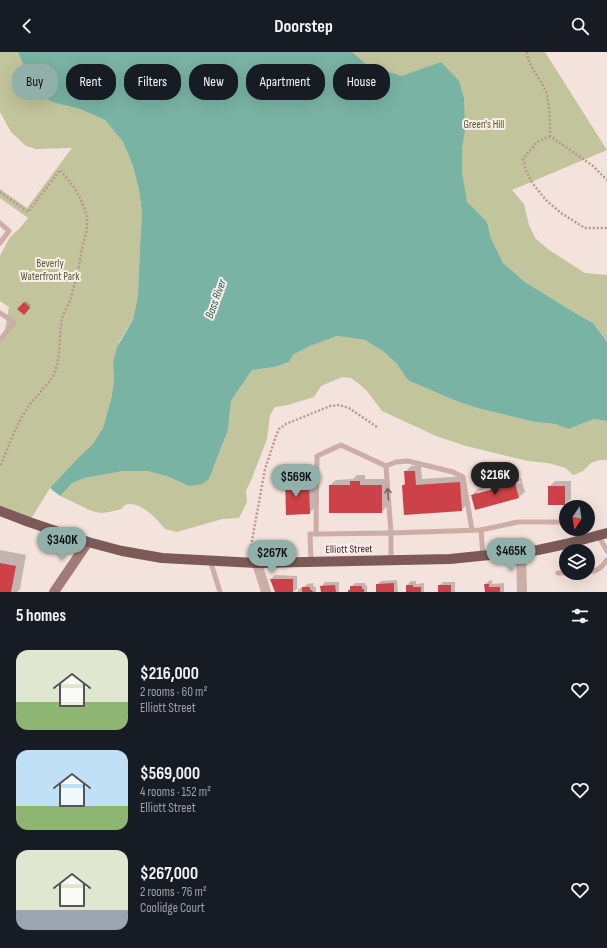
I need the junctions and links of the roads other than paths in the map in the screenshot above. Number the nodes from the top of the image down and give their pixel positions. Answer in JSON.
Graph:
{"nodes":[{"id":1,"x":0,"y":223,"type":"edge"},
{"id":2,"x":0,"y":243,"type":"edge"},
{"id":3,"x":0,"y":313,"type":"edge"},
{"id":4,"x":0,"y":340,"type":"edge"},
{"id":5,"x":386,"y":466,"type":"junction"},
{"id":6,"x":0,"y":511,"type":"edge"},
{"id":7,"x":559,"y":522,"type":"edge"},
{"id":8,"x":472,"y":530,"type":"junction"},
{"id":9,"x":481,"y":530,"type":"junction"},
{"id":10,"x":391,"y":533,"type":"junction"},
{"id":11,"x":316,"y":534,"type":"junction"},
{"id":12,"x":602,"y":534,"type":"edge"},
{"id":13,"x":577,"y":536,"type":"edge"},
{"id":14,"x":579,"y":540,"type":"junction"},
{"id":15,"x":88,"y":542,"type":"junction"},
{"id":16,"x":607,"y":551,"type":"edge"},
{"id":17,"x":522,"y":552,"type":"junction"},
{"id":18,"x":483,"y":556,"type":"junction"},
{"id":19,"x":210,"y":560,"type":"junction"},
{"id":20,"x":391,"y":560,"type":"junction"},
{"id":21,"x":607,"y":560,"type":"edge"},
{"id":22,"x":257,"y":562,"type":"junction"},
{"id":23,"x":311,"y":562,"type":"junction"},
{"id":24,"x":595,"y":571,"type":"edge"},
{"id":25,"x":54,"y":592,"type":"edge"},
{"id":26,"x":220,"y":592,"type":"edge"},
{"id":27,"x":266,"y":592,"type":"edge"},
{"id":28,"x":522,"y":592,"type":"edge"}],
"edges":[{"from":1,"to":2,"type":"lane"},
{"from":3,"to":4,"type":"lane"},
{"from":5,"to":8,"type":"lane"},
{"from":10,"to":5,"type":"lane","one_way":true},
{"from":5,"to":11,"type":"lane"},
{"from":6,"to":15,"type":"main road","name":"Elliott Street"},
{"from":7,"to":9,"type":"lane"},
{"from":8,"to":9,"type":"lane"},
{"from":8,"to":10,"type":"lane"},
{"from":9,"to":18,"type":"lane"},
{"from":10,"to":11,"type":"lane"},
{"from":10,"to":20,"type":"lane"},
{"from":11,"to":23,"type":"lane"},
{"from":12,"to":14,"type":"main road","name":"Elliott Street"},
{"from":12,"to":16,"type":"lane"},
{"from":13,"to":14,"type":"lane"},
{"from":14,"to":17,"type":"main road","name":"Elliott Street"},
{"from":15,"to":19,"type":"main road","name":"Elliott Street"},
{"from":15,"to":25,"type":"main road"},
{"from":17,"to":18,"type":"main road","name":"Elliott Street"},
{"from":17,"to":28,"type":"street"},
{"from":18,"to":20,"type":"main road","name":"Elliott Street"},
{"from":19,"to":22,"type":"main road","name":"Elliott Street"},
{"from":19,"to":26,"type":"lane"},
{"from":20,"to":23,"type":"main road","name":"Elliott Street"},
{"from":21,"to":24,"type":"lane"},
{"from":22,"to":23,"type":"main road","name":"Elliott Street"},
{"from":22,"to":27,"type":"street"}]}
